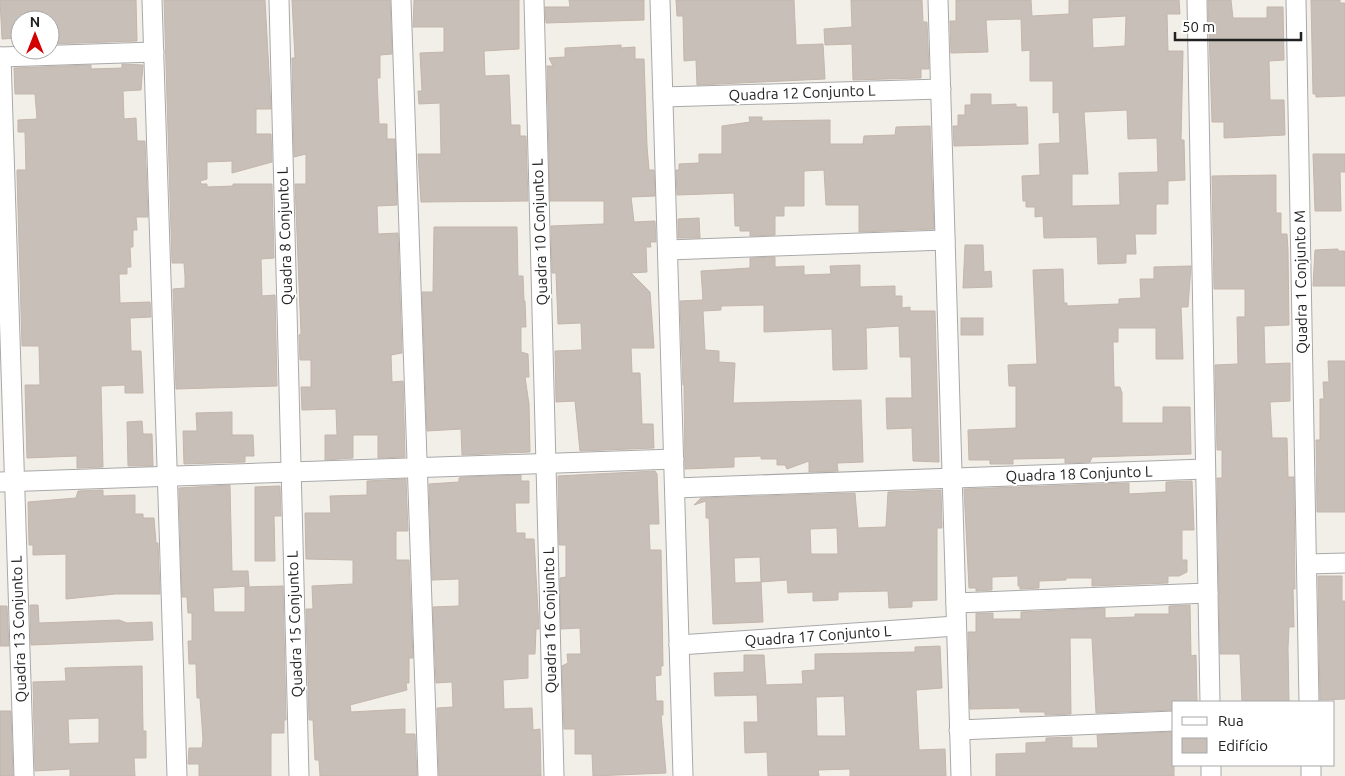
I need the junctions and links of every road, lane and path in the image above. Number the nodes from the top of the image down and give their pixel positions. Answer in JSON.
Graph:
{"nodes":[{"id":1,"x":152,"y":0,"type":"edge"},
{"id":2,"x":279,"y":0,"type":"edge"},
{"id":3,"x":401,"y":0,"type":"edge"},
{"id":4,"x":534,"y":0,"type":"edge"},
{"id":5,"x":660,"y":0,"type":"edge"},
{"id":6,"x":938,"y":0,"type":"edge"},
{"id":7,"x":1197,"y":0,"type":"edge"},
{"id":8,"x":1296,"y":0,"type":"edge"},
{"id":9,"x":154,"y":52,"type":"junction"},
{"id":10,"x":0,"y":57,"type":"edge"},
{"id":11,"x":941,"y":89,"type":"junction"},
{"id":12,"x":663,"y":97,"type":"junction"},
{"id":13,"x":945,"y":240,"type":"junction"},
{"id":14,"x":668,"y":250,"type":"junction"},
{"id":15,"x":674,"y":459,"type":"junction"},
{"id":16,"x":546,"y":463,"type":"junction"},
{"id":17,"x":417,"y":468,"type":"junction"},
{"id":18,"x":1206,"y":469,"type":"junction"},
{"id":19,"x":291,"y":472,"type":"junction"},
{"id":20,"x":167,"y":476,"type":"junction"},
{"id":21,"x":952,"y":478,"type":"junction"},
{"id":22,"x":7,"y":482,"type":"edge"},
{"id":23,"x":675,"y":488,"type":"junction"},
{"id":24,"x":1345,"y":563,"type":"edge"},
{"id":25,"x":1307,"y":564,"type":"junction"},
{"id":26,"x":1208,"y":593,"type":"junction"},
{"id":27,"x":956,"y":603,"type":"junction"},
{"id":28,"x":956,"y":626,"type":"junction"},
{"id":29,"x":679,"y":645,"type":"junction"},
{"id":30,"x":1210,"y":701,"type":"edge"},
{"id":31,"x":1309,"y":701,"type":"edge"},
{"id":32,"x":1172,"y":721,"type":"edge"},
{"id":33,"x":960,"y":730,"type":"junction"},
{"id":34,"x":24,"y":776,"type":"edge"},
{"id":35,"x":177,"y":776,"type":"edge"},
{"id":36,"x":299,"y":776,"type":"edge"},
{"id":37,"x":428,"y":776,"type":"edge"},
{"id":38,"x":554,"y":776,"type":"edge"},
{"id":39,"x":683,"y":776,"type":"edge"},
{"id":40,"x":961,"y":776,"type":"edge"}],
"edges":[{"from":1,"to":9,"type":"street"},
{"from":2,"to":19,"type":"street","name":"Quadra 8 Conjunto L"},
{"from":3,"to":17,"type":"street"},
{"from":4,"to":16,"type":"street","name":"Quadra 10 Conjunto L"},
{"from":5,"to":12,"type":"street"},
{"from":6,"to":11,"type":"street"},
{"from":7,"to":18,"type":"street"},
{"from":8,"to":25,"type":"street","name":"Quadra 1 Conjunto M"},
{"from":9,"to":10,"type":"street"},
{"from":9,"to":20,"type":"street"},
{"from":10,"to":22,"type":"street","name":"Quadra 13 Conjunto L"},
{"from":11,"to":12,"type":"street","name":"Quadra 12 Conjunto L"},
{"from":11,"to":13,"type":"street"},
{"from":12,"to":14,"type":"street"},
{"from":13,"to":14,"type":"street"},
{"from":13,"to":21,"type":"street"},
{"from":14,"to":15,"type":"street"},
{"from":15,"to":16,"type":"street"},
{"from":15,"to":23,"type":"street"},
{"from":16,"to":17,"type":"street"},
{"from":16,"to":38,"type":"street","name":"Quadra 16 Conjunto L"},
{"from":17,"to":19,"type":"street"},
{"from":17,"to":37,"type":"street"},
{"from":18,"to":21,"type":"street","name":"Quadra 18 Conjunto L"},
{"from":18,"to":26,"type":"street"},
{"from":19,"to":20,"type":"street"},
{"from":19,"to":36,"type":"street","name":"Quadra 15 Conjunto L"},
{"from":20,"to":22,"type":"street"},
{"from":20,"to":35,"type":"street"},
{"from":21,"to":23,"type":"street","name":"Quadra 18 Conjunto L"},
{"from":21,"to":27,"type":"street"},
{"from":22,"to":34,"type":"street","name":"Quadra 13 Conjunto L"},
{"from":23,"to":29,"type":"street"},
{"from":24,"to":25,"type":"street"},
{"from":25,"to":31,"type":"street","name":"Quadra 1 Conjunto M"},
{"from":26,"to":27,"type":"street"},
{"from":26,"to":30,"type":"street"},
{"from":27,"to":28,"type":"street"},
{"from":28,"to":29,"type":"street","name":"Quadra 17 Conjunto L"},
{"from":28,"to":33,"type":"street"},
{"from":29,"to":39,"type":"street"},
{"from":32,"to":33,"type":"street"},
{"from":33,"to":40,"type":"street"}]}
